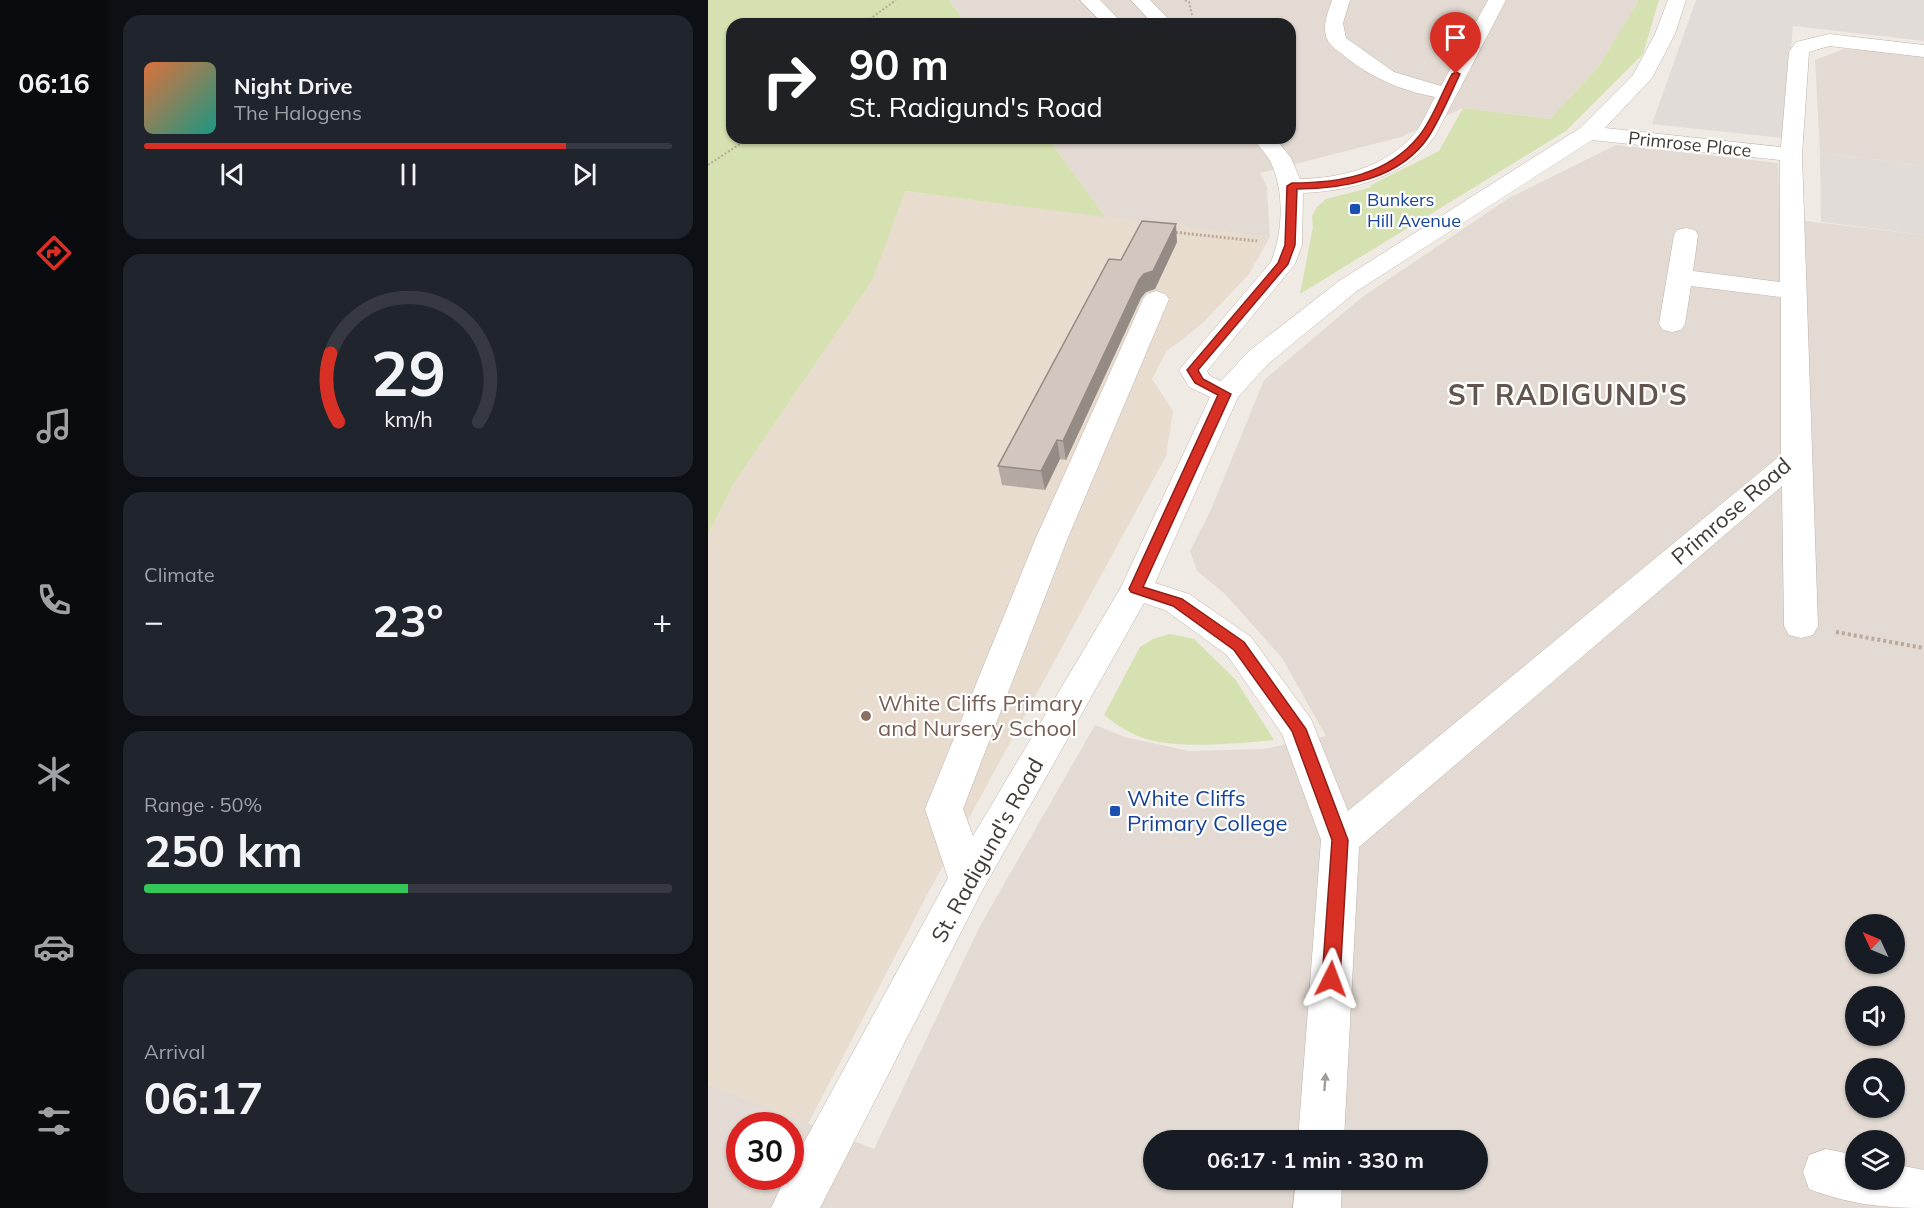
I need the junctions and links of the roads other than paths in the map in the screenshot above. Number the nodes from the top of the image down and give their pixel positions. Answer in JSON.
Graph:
{"nodes":[{"id":1,"x":1089,"y":0,"type":"edge"},
{"id":2,"x":1341,"y":0,"type":"edge"},
{"id":3,"x":1497,"y":0,"type":"edge"},
{"id":4,"x":1677,"y":0,"type":"edge"},
{"id":5,"x":1170,"y":4,"type":"dead end"},
{"id":6,"x":1152,"y":12,"type":"edge"},
{"id":7,"x":1108,"y":18,"type":"edge"},
{"id":8,"x":1924,"y":51,"type":"edge"},
{"id":9,"x":1445,"y":93,"type":"junction"},
{"id":10,"x":1588,"y":133,"type":"junction"},
{"id":11,"x":1269,"y":144,"type":"edge"},
{"id":12,"x":1791,"y":155,"type":"junction"},
{"id":13,"x":1292,"y":186,"type":"junction"},
{"id":14,"x":1686,"y":235,"type":"dead end"},
{"id":15,"x":1679,"y":277,"type":"junction"},
{"id":16,"x":1795,"y":291,"type":"junction"},
{"id":17,"x":1156,"y":300,"type":"dead end"},
{"id":18,"x":1672,"y":324,"type":"dead end"},
{"id":19,"x":1225,"y":394,"type":"junction"},
{"id":20,"x":1796,"y":458,"type":"junction"},
{"id":21,"x":1136,"y":589,"type":"junction"},
{"id":22,"x":1801,"y":626,"type":"road end"},
{"id":23,"x":1340,"y":840,"type":"junction"},
{"id":24,"x":968,"y":879,"type":"junction"},
{"id":25,"x":1322,"y":1130,"type":"edge"},
{"id":26,"x":1826,"y":1172,"type":"dead end"},
{"id":27,"x":1318,"y":1190,"type":"edge"},
{"id":28,"x":1924,"y":1194,"type":"edge"},
{"id":29,"x":795,"y":1208,"type":"edge"},
{"id":30,"x":1317,"y":1208,"type":"edge"}],
"edges":[{"from":1,"to":7,"type":"street"},
{"from":2,"to":9,"type":"street"},
{"from":3,"to":9,"type":"street"},
{"from":4,"to":10,"type":"street","name":"St. Radigund's Road"},
{"from":5,"to":6,"type":"street"},
{"from":8,"to":12,"type":"street","name":"Primrose Road"},
{"from":9,"to":13,"type":"street"},
{"from":10,"to":12,"type":"street","name":"Primrose Place"},
{"from":10,"to":19,"type":"street","name":"St. Radigund's Road"},
{"from":11,"to":13,"type":"street"},
{"from":12,"to":16,"type":"street","name":"Primrose Road"},
{"from":13,"to":19,"type":"street"},
{"from":14,"to":15,"type":"street"},
{"from":15,"to":16,"type":"street"},
{"from":15,"to":18,"type":"street"},
{"from":16,"to":20,"type":"street","name":"Primrose Road"},
{"from":17,"to":24,"type":"street"},
{"from":19,"to":21,"type":"street","name":"St. Radigund's Road"},
{"from":20,"to":22,"type":"street"},
{"from":20,"to":23,"type":"street","name":"Primrose Road"},
{"from":21,"to":23,"type":"street"},
{"from":21,"to":24,"type":"street","name":"St. Radigund's Road"},
{"from":25,"to":23,"type":"street","one_way":true},
{"from":24,"to":29,"type":"street","name":"St. Radigund's Road"},
{"from":26,"to":28,"type":"street"},
{"from":27,"to":30,"type":"street"}]}
